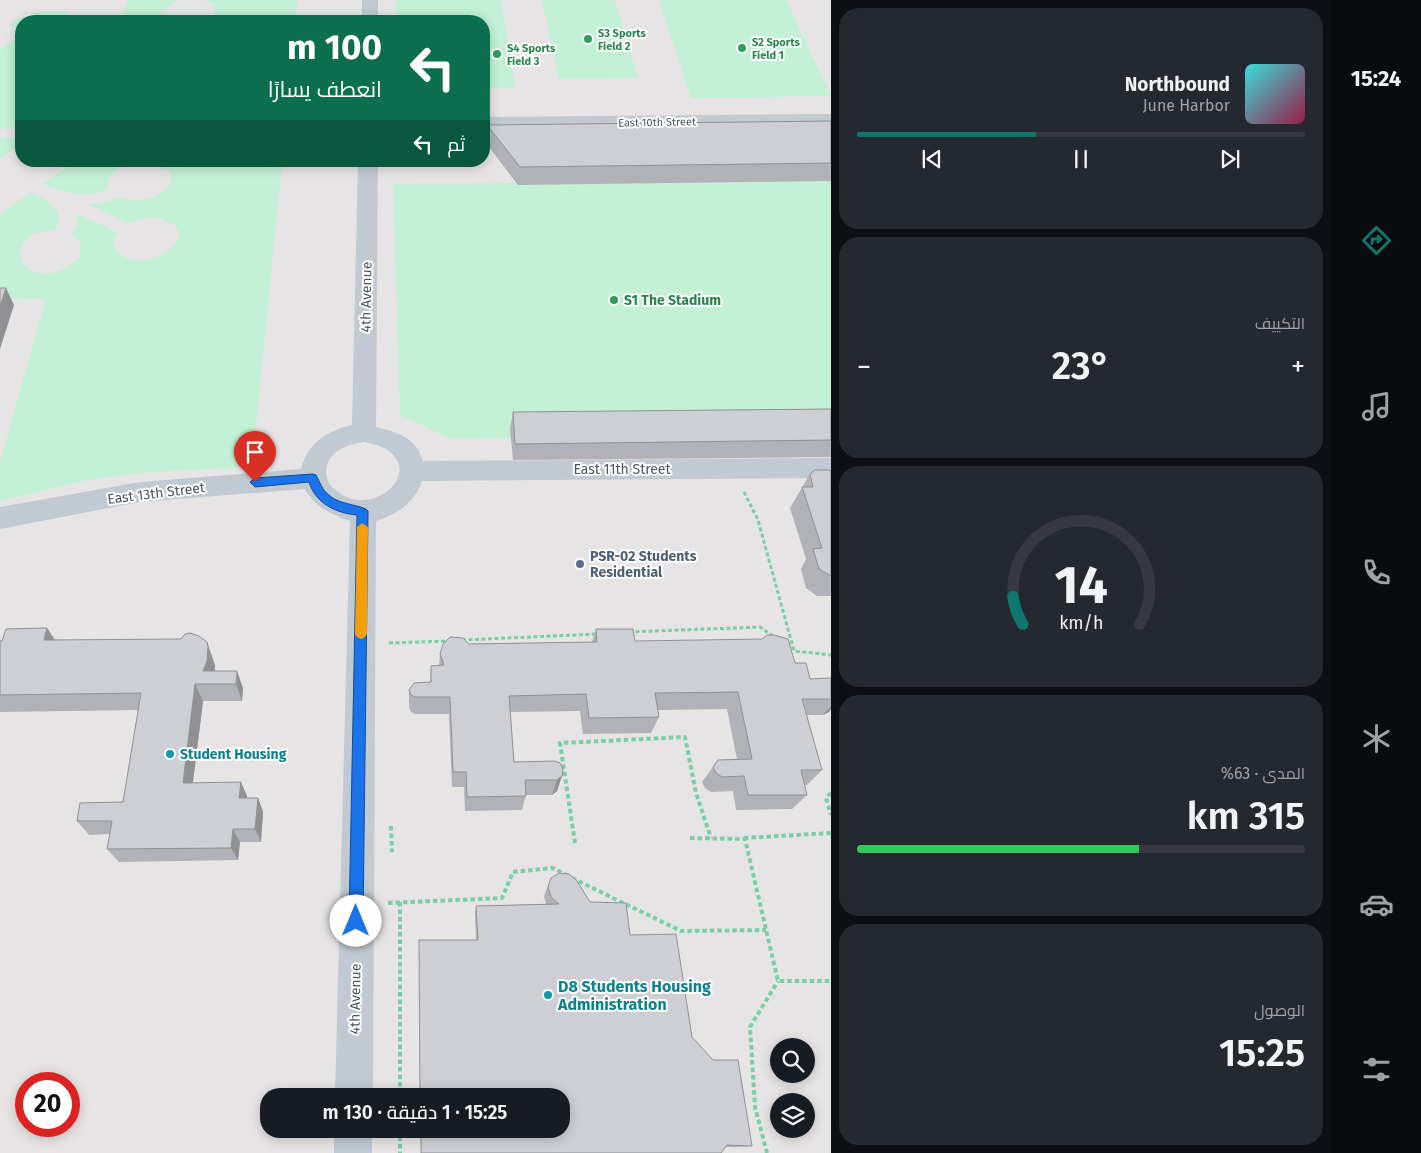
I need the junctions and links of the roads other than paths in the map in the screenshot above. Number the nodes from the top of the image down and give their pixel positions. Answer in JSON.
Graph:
{"nodes":[{"id":1,"x":370,"y":0,"type":"edge"},
{"id":2,"x":370,"y":15,"type":"edge"},
{"id":3,"x":831,"y":120,"type":"edge"},
{"id":4,"x":490,"y":123,"type":"edge"},
{"id":5,"x":368,"y":167,"type":"edge"},
{"id":6,"x":364,"y":433,"type":"junction"},
{"id":7,"x":831,"y":468,"type":"edge"},
{"id":8,"x":412,"y":471,"type":"junction"},
{"id":9,"x":313,"y":478,"type":"junction"},
{"id":10,"x":363,"y":511,"type":"junction"},
{"id":11,"x":0,"y":518,"type":"edge"},
{"id":12,"x":354,"y":1088,"type":"edge"},
{"id":13,"x":353,"y":1138,"type":"edge"},
{"id":14,"x":353,"y":1153,"type":"edge"}],
"edges":[{"from":1,"to":2,"type":"lane"},
{"from":3,"to":4,"type":"lane","name":"East 10th Street"},
{"from":5,"to":6,"type":"lane","name":"4th Avenue"},
{"from":6,"to":8,"type":"lane"},
{"from":6,"to":9,"type":"lane"},
{"from":7,"to":8,"type":"lane","name":"East 11th Street"},
{"from":8,"to":10,"type":"lane"},
{"from":9,"to":10,"type":"lane"},
{"from":9,"to":11,"type":"lane","name":"East 13th Street"},
{"from":10,"to":12,"type":"lane","name":"4th Avenue"},
{"from":13,"to":14,"type":"lane"}]}
